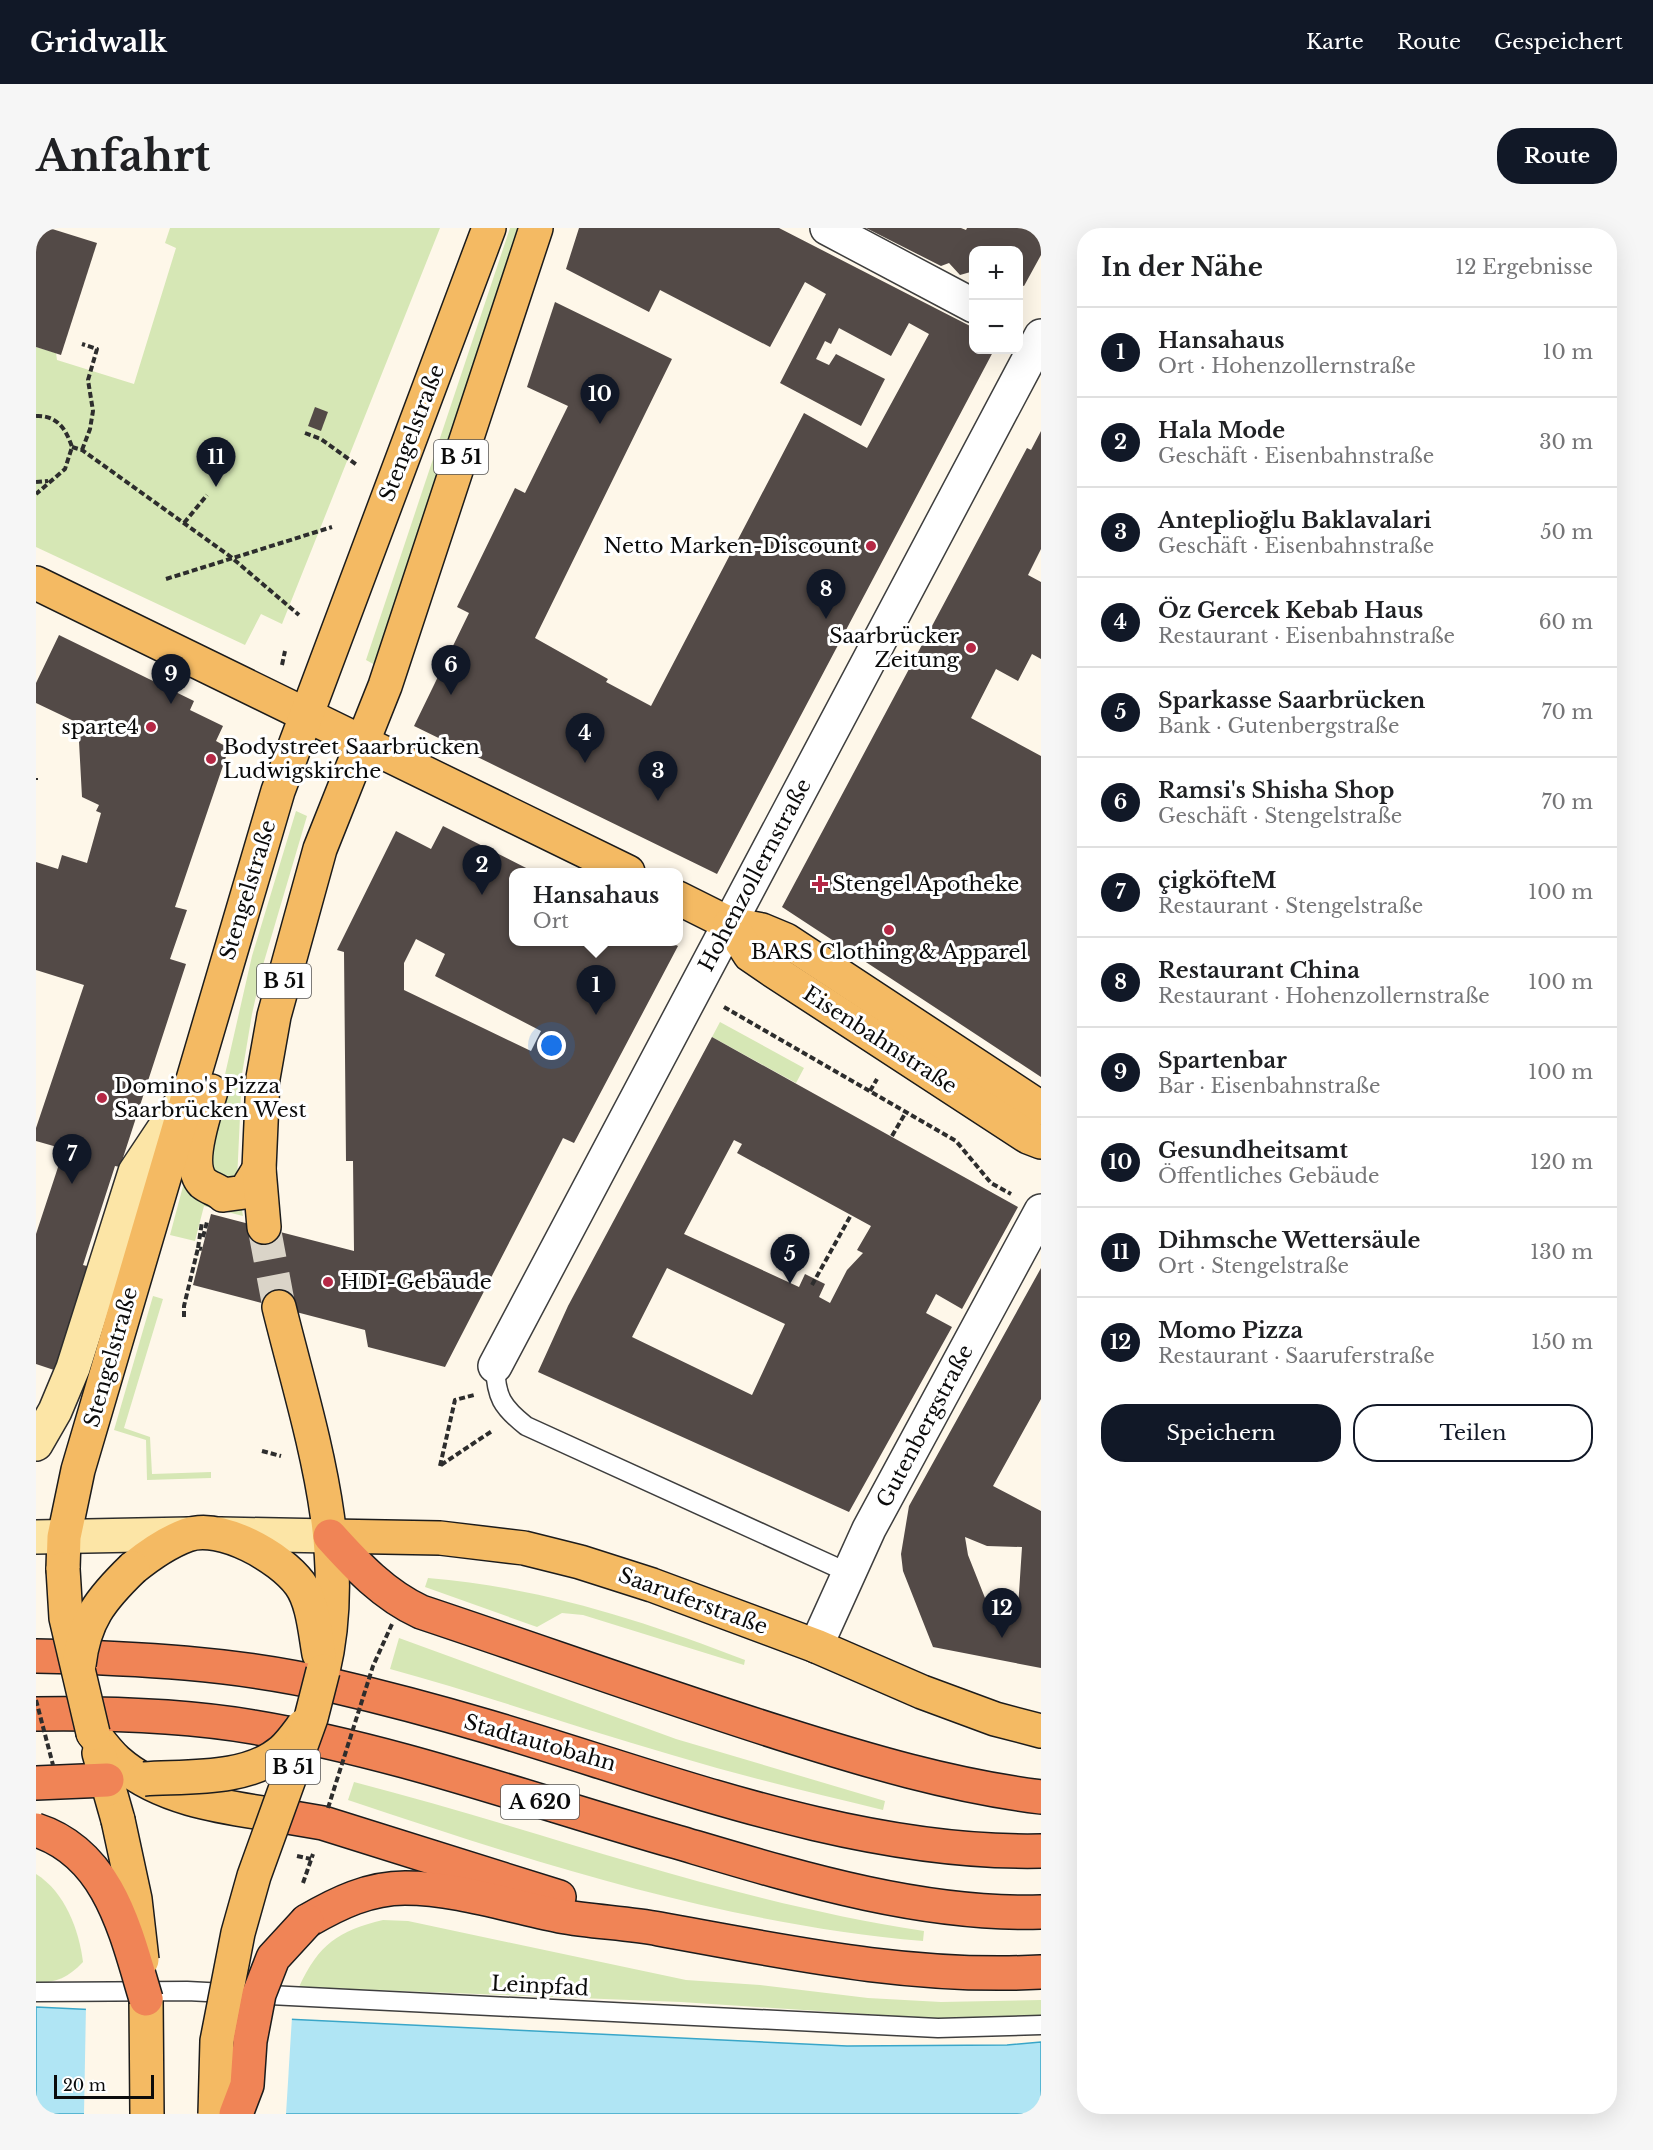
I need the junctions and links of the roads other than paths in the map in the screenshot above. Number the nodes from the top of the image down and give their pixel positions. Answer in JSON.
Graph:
{"nodes":[{"id":1,"x":489,"y":228,"type":"edge"},
{"id":2,"x":536,"y":228,"type":"edge"},
{"id":3,"x":827,"y":228,"type":"edge"},
{"id":4,"x":969,"y":303,"type":"edge"},
{"id":5,"x":1035,"y":337,"type":"edge"},
{"id":6,"x":36,"y":583,"type":"edge"},
{"id":7,"x":307,"y":716,"type":"junction"},
{"id":8,"x":362,"y":744,"type":"junction"},
{"id":9,"x":618,"y":868,"type":"edge"},
{"id":10,"x":683,"y":900,"type":"edge"},
{"id":11,"x":730,"y":924,"type":"junction"},
{"id":12,"x":219,"y":985,"type":"junction"},
{"id":13,"x":188,"y":1093,"type":"junction"},
{"id":14,"x":1041,"y":1108,"type":"edge"},
{"id":15,"x":1041,"y":1142,"type":"edge"},
{"id":16,"x":259,"y":1169,"type":"junction"},
{"id":17,"x":1030,"y":1205,"type":"edge"},
{"id":18,"x":264,"y":1227,"type":"tunnel mouth"},
{"id":19,"x":279,"y":1307,"type":"tunnel mouth"},
{"id":20,"x":495,"y":1366,"type":"joint"},
{"id":21,"x":36,"y":1444,"type":"edge"},
{"id":22,"x":204,"y":1534,"type":"junction"},
{"id":23,"x":330,"y":1536,"type":"junction"},
{"id":24,"x":50,"y":1537,"type":"edge"},
{"id":25,"x":849,"y":1573,"type":"junction"},
{"id":26,"x":320,"y":1601,"type":"junction"},
{"id":27,"x":816,"y":1646,"type":"junction"},
{"id":28,"x":36,"y":1656,"type":"edge"},
{"id":29,"x":78,"y":1676,"type":"junction"},
{"id":30,"x":36,"y":1714,"type":"edge"},
{"id":31,"x":310,"y":1718,"type":"junction"},
{"id":32,"x":1041,"y":1731,"type":"edge"},
{"id":33,"x":93,"y":1733,"type":"junction"},
{"id":34,"x":42,"y":1777,"type":"edge"},
{"id":35,"x":144,"y":1779,"type":"junction"},
{"id":36,"x":107,"y":1780,"type":"junction"},
{"id":37,"x":1041,"y":1797,"type":"edge"},
{"id":38,"x":276,"y":1815,"type":"junction"},
{"id":39,"x":36,"y":1830,"type":"edge"},
{"id":40,"x":1041,"y":1851,"type":"edge"},
{"id":41,"x":1041,"y":1912,"type":"edge"},
{"id":42,"x":658,"y":1929,"type":"junction"},
{"id":43,"x":1041,"y":1972,"type":"edge"},
{"id":44,"x":36,"y":1992,"type":"edge"},
{"id":45,"x":146,"y":1999,"type":"junction"},
{"id":46,"x":1041,"y":2025,"type":"edge"},
{"id":47,"x":147,"y":2114,"type":"edge"},
{"id":48,"x":215,"y":2114,"type":"edge"},
{"id":49,"x":236,"y":2114,"type":"edge"}],
"edges":[{"from":1,"to":7,"type":"main road","name":"Stengelstraße","number":"B 51"},
{"from":2,"to":8,"type":"main road","number":"B 51"},
{"from":3,"to":4,"type":"street"},
{"from":5,"to":11,"type":"street","name":"Hohenzollernstraße"},
{"from":6,"to":7,"type":"main road"},
{"from":7,"to":8,"type":"main road"},
{"from":7,"to":12,"type":"main road","name":"Stengelstraße","number":"B 51"},
{"from":8,"to":9,"type":"main road"},
{"from":8,"to":16,"type":"main road","number":"B 51"},
{"from":10,"to":11,"type":"main road","name":"Eisenbahnstraße"},
{"from":11,"to":14,"type":"main road","name":"Eisenbahnstraße"},
{"from":11,"to":15,"type":"main road","name":"Eisenbahnstraße"},
{"from":11,"to":20,"type":"street","name":"Hohenzollernstraße"},
{"from":12,"to":13,"type":"main road","name":"Stengelstraße","number":"B 51"},
{"from":12,"to":16,"type":"main road"},
{"from":13,"to":21,"type":"street"},
{"from":13,"to":24,"type":"main road","name":"Stengelstraße","number":"B 51"},
{"from":16,"to":18,"type":"main road","number":"B 51"},
{"from":17,"to":25,"type":"street","name":"Gutenbergstraße"},
{"from":19,"to":23,"type":"main road"},
{"from":20,"to":25,"type":"lane","name":"Hohenzollernstraße"},
{"from":22,"to":23,"type":"street"},
{"from":22,"to":24,"type":"street"},
{"from":22,"to":26,"type":"main road"},
{"from":22,"to":29,"type":"main road","bridge":true},
{"from":23,"to":26,"type":"main road"},
{"from":23,"to":27,"type":"main road","name":"Saaruferstraße"},
{"from":23,"to":37,"type":"highway"},
{"from":24,"to":29,"type":"main road","name":"Stengelstraße","number":"B 51","bridge":true},
{"from":25,"to":27,"type":"street","name":"Gutenbergstraße"},
{"from":26,"to":31,"type":"main road","number":"B 51","bridge":true},
{"from":27,"to":32,"type":"main road","name":"Saaruferstraße"},
{"from":28,"to":40,"type":"highway","name":"Stadtautobahn","number":"A 620"},
{"from":29,"to":33,"type":"main road","number":"B 51","bridge":true},
{"from":30,"to":41,"type":"highway","number":"A 620"},
{"from":31,"to":35,"type":"main road","bridge":true},
{"from":31,"to":38,"type":"main road","number":"B 51","bridge":true},
{"from":33,"to":35,"type":"main road"},
{"from":33,"to":36,"type":"main road","number":"B 51"},
{"from":34,"to":36,"type":"highway"},
{"from":35,"to":36,"type":"main road"},
{"from":35,"to":38,"type":"main road"},
{"from":36,"to":45,"type":"main road","bridge":true},
{"from":38,"to":42,"type":"highway"},
{"from":38,"to":48,"type":"main road","bridge":true},
{"from":39,"to":45,"type":"highway","bridge":true},
{"from":42,"to":43,"type":"highway"},
{"from":42,"to":49,"type":"highway","bridge":true},
{"from":44,"to":46,"type":"lane","name":"Leinpfad"},
{"from":45,"to":47,"type":"main road"}]}
